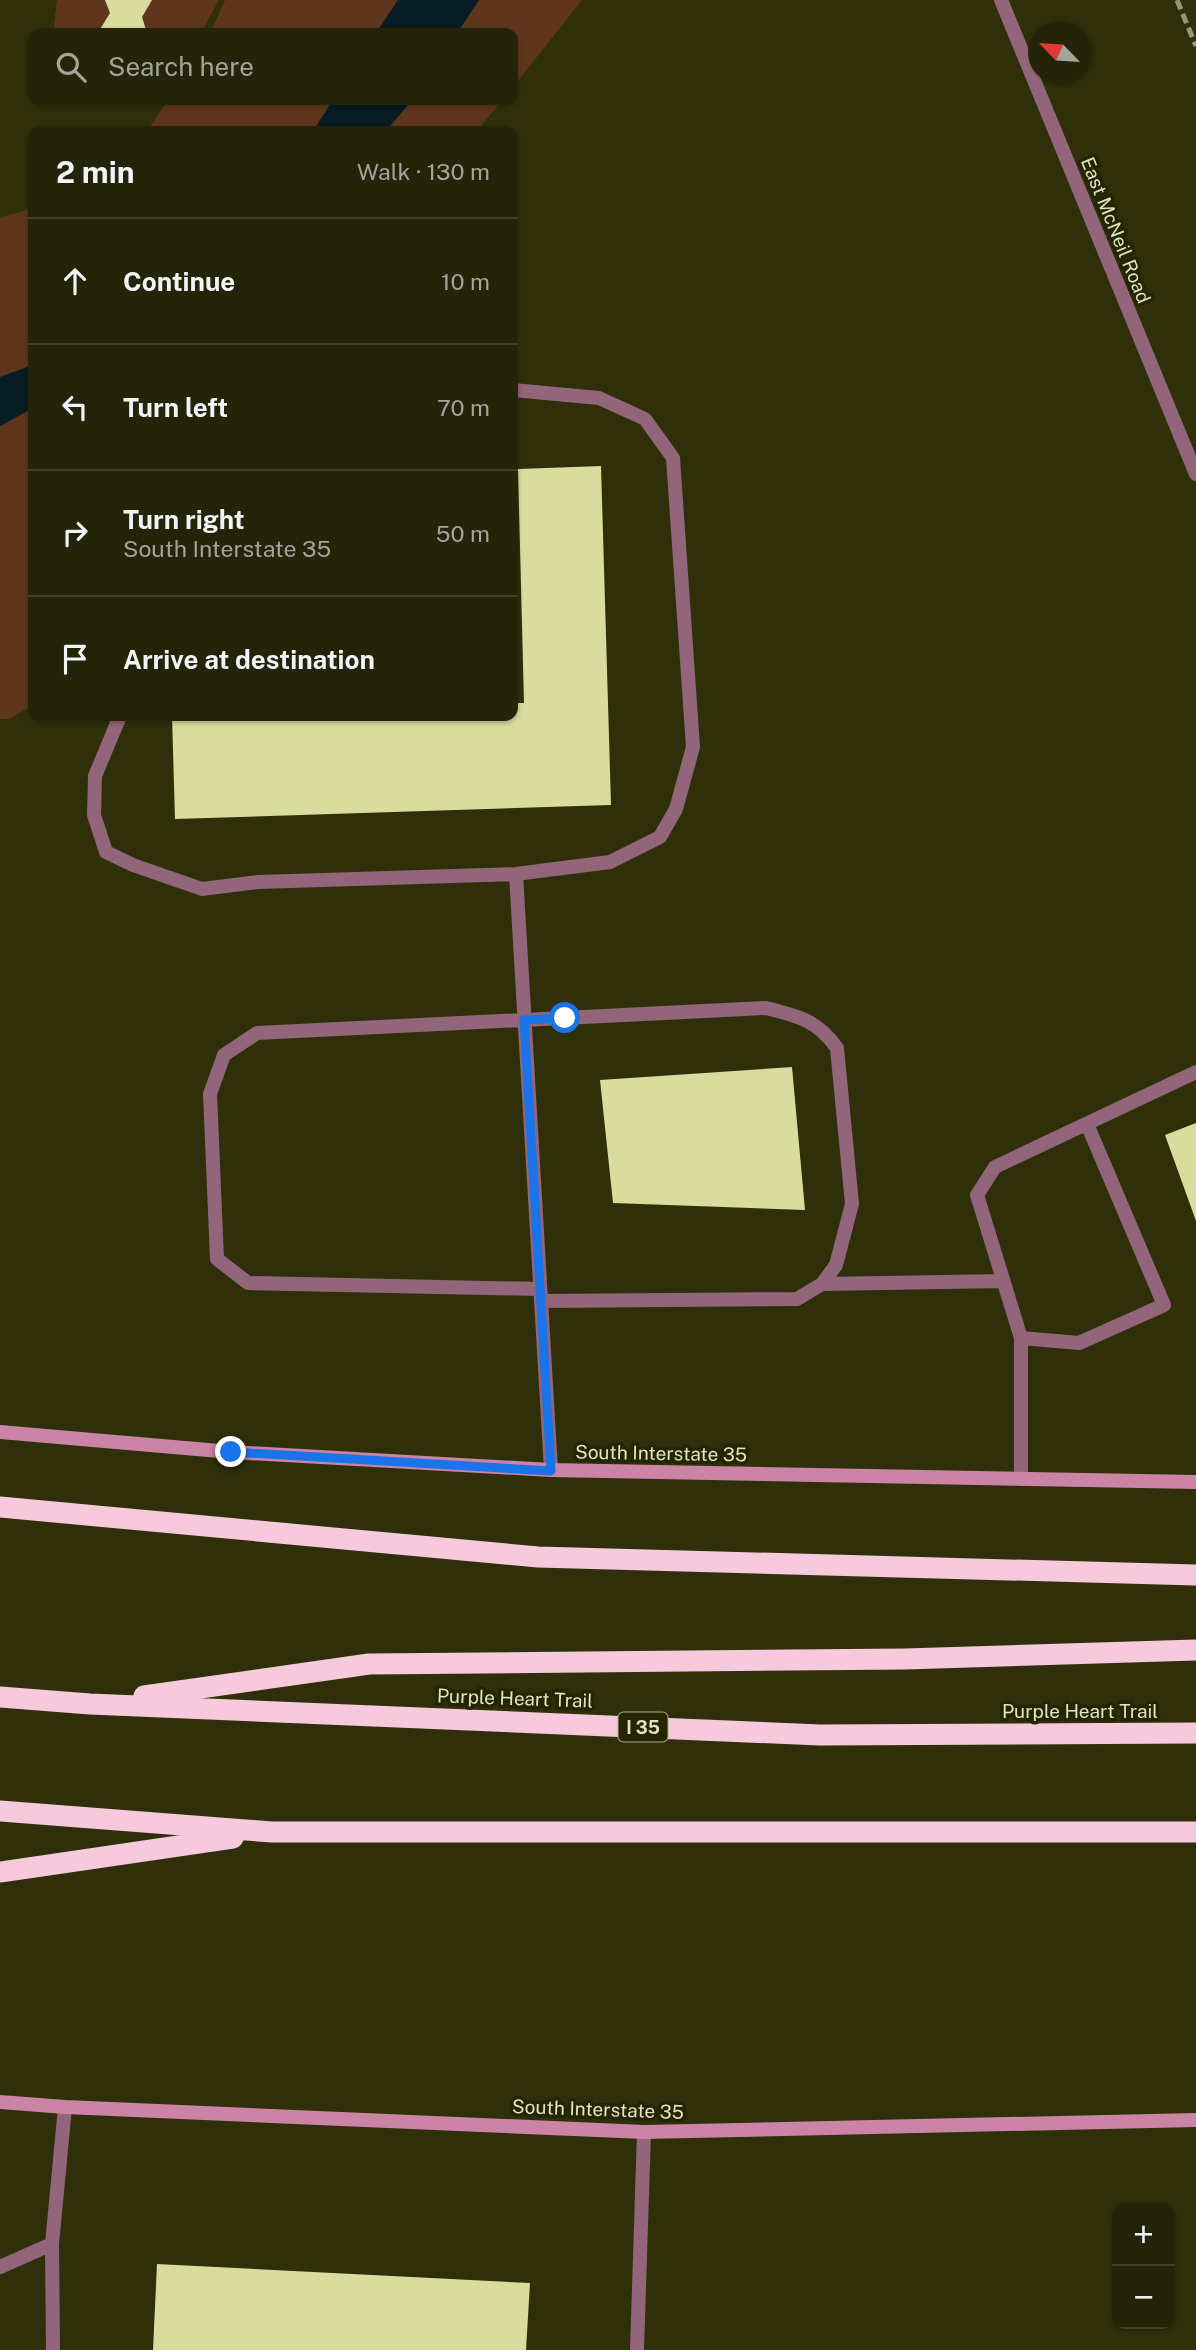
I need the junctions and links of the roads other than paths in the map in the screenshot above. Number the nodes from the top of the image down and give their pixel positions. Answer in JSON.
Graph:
{"nodes":[{"id":1,"x":1001,"y":0,"type":"edge"},
{"id":2,"x":518,"y":390,"type":"edge"},
{"id":3,"x":1196,"y":474,"type":"edge"},
{"id":4,"x":118,"y":721,"type":"edge"},
{"id":5,"x":516,"y":874,"type":"junction"},
{"id":6,"x":524,"y":1020,"type":"junction"},
{"id":7,"x":1196,"y":1073,"type":"edge"},
{"id":8,"x":1087,"y":1124,"type":"junction"},
{"id":9,"x":1003,"y":1281,"type":"junction"},
{"id":10,"x":822,"y":1284,"type":"junction"},
{"id":11,"x":540,"y":1295,"type":"junction"},
{"id":12,"x":1021,"y":1338,"type":"junction"},
{"id":13,"x":0,"y":1432,"type":"edge"},
{"id":14,"x":551,"y":1471,"type":"junction"},
{"id":15,"x":1021,"y":1479,"type":"junction"},
{"id":16,"x":1196,"y":1482,"type":"edge"},
{"id":17,"x":0,"y":1507,"type":"edge"},
{"id":18,"x":1196,"y":1576,"type":"edge"},
{"id":19,"x":1196,"y":1650,"type":"edge"},
{"id":20,"x":0,"y":1697,"type":"edge"},
{"id":21,"x":89,"y":1704,"type":"junction"},
{"id":22,"x":1196,"y":1733,"type":"edge"},
{"id":23,"x":0,"y":1811,"type":"edge"},
{"id":24,"x":272,"y":1832,"type":"junction"},
{"id":25,"x":1196,"y":1832,"type":"edge"},
{"id":26,"x":0,"y":1872,"type":"edge"},
{"id":27,"x":0,"y":2102,"type":"edge"},
{"id":28,"x":65,"y":2107,"type":"junction"},
{"id":29,"x":1196,"y":2120,"type":"edge"},
{"id":30,"x":644,"y":2132,"type":"junction"},
{"id":31,"x":52,"y":2244,"type":"junction"},
{"id":32,"x":0,"y":2267,"type":"edge"},
{"id":33,"x":53,"y":2350,"type":"edge"},
{"id":34,"x":637,"y":2350,"type":"edge"}],
"edges":[{"from":1,"to":3,"type":"street","name":"East McNeil Road"},
{"from":2,"to":5,"type":"street"},
{"from":4,"to":5,"type":"street"},
{"from":5,"to":6,"type":"street"},
{"from":6,"to":10,"type":"street"},
{"from":6,"to":11,"type":"street"},
{"from":6,"to":11,"type":"street"},
{"from":7,"to":8,"type":"street"},
{"from":8,"to":9,"type":"street"},
{"from":8,"to":12,"type":"street"},
{"from":9,"to":10,"type":"street"},
{"from":9,"to":12,"type":"street"},
{"from":10,"to":11,"type":"street"},
{"from":11,"to":14,"type":"street"},
{"from":12,"to":15,"type":"street"},
{"from":13,"to":14,"type":"main road","name":"South Interstate 35"},
{"from":14,"to":15,"type":"main road","name":"South Interstate 35"},
{"from":15,"to":16,"type":"main road","name":"South Interstate 35"},
{"from":17,"to":18,"type":"highway"},
{"from":19,"to":21,"type":"highway"},
{"from":20,"to":21,"type":"highway","name":"Purple Heart Trail","number":"I 35"},
{"from":21,"to":22,"type":"highway","name":"Purple Heart Trail","number":"I 35"},
{"from":23,"to":24,"type":"highway"},
{"from":24,"to":25,"type":"highway"},
{"from":24,"to":26,"type":"highway"},
{"from":27,"to":28,"type":"main road","name":"South Interstate 35"},
{"from":28,"to":30,"type":"main road","name":"South Interstate 35"},
{"from":28,"to":31,"type":"street"},
{"from":29,"to":30,"type":"main road","name":"South Interstate 35"},
{"from":30,"to":34,"type":"street"},
{"from":31,"to":32,"type":"street"},
{"from":31,"to":33,"type":"street"}]}
